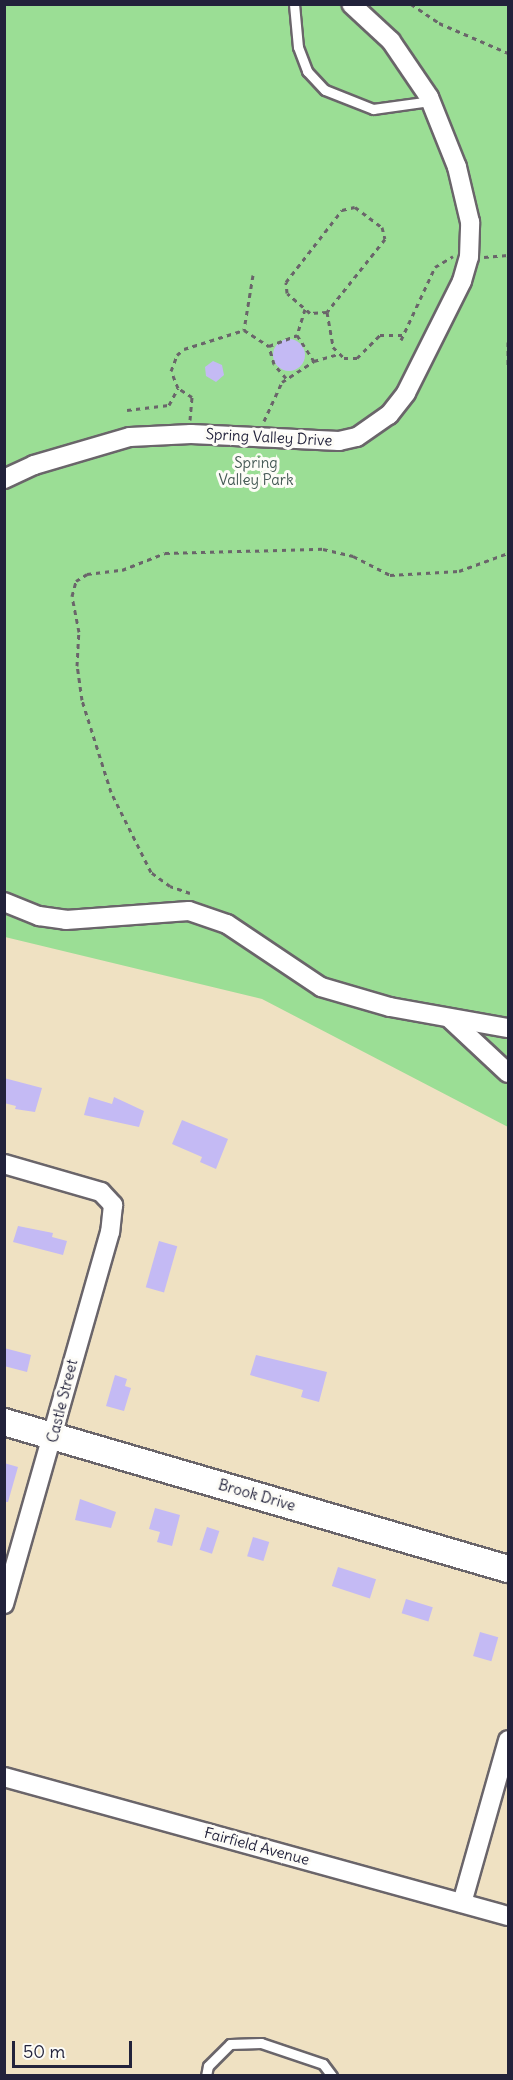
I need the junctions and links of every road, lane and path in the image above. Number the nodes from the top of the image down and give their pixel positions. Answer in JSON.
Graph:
{"nodes":[{"id":1,"x":294,"y":4,"type":"edge"},
{"id":2,"x":351,"y":4,"type":"edge"},
{"id":3,"x":411,"y":4,"type":"edge"},
{"id":4,"x":508,"y":53,"type":"edge"},
{"id":5,"x":431,"y":101,"type":"junction"},
{"id":6,"x":253,"y":275,"type":"dead end"},
{"id":7,"x":305,"y":309,"type":"junction"},
{"id":8,"x":327,"y":312,"type":"junction"},
{"id":9,"x":244,"y":330,"type":"junction"},
{"id":10,"x":297,"y":335,"type":"junction"},
{"id":11,"x":403,"y":335,"type":"dead end"},
{"id":12,"x":508,"y":342,"type":"edge"},
{"id":13,"x":269,"y":346,"type":"junction"},
{"id":14,"x":338,"y":354,"type":"junction"},
{"id":15,"x":314,"y":361,"type":"junction"},
{"id":16,"x":508,"y":365,"type":"edge"},
{"id":17,"x":287,"y":378,"type":"junction"},
{"id":18,"x":178,"y":388,"type":"junction"},
{"id":19,"x":127,"y":410,"type":"dead end"},
{"id":20,"x":191,"y":434,"type":"junction"},
{"id":21,"x":257,"y":437,"type":"junction"},
{"id":22,"x":4,"y":479,"type":"edge"},
{"id":23,"x":508,"y":553,"type":"edge"},
{"id":24,"x":197,"y":896,"type":"dead end"},
{"id":25,"x":4,"y":902,"type":"edge"},
{"id":26,"x":450,"y":1019,"type":"junction"},
{"id":27,"x":508,"y":1028,"type":"edge"},
{"id":28,"x":508,"y":1073,"type":"edge"},
{"id":29,"x":4,"y":1164,"type":"edge"},
{"id":30,"x":4,"y":1422,"type":"edge"},
{"id":31,"x":53,"y":1435,"type":"junction"},
{"id":32,"x":508,"y":1569,"type":"edge"},
{"id":33,"x":4,"y":1604,"type":"edge"},
{"id":34,"x":508,"y":1740,"type":"edge"},
{"id":35,"x":4,"y":1777,"type":"edge"},
{"id":36,"x":462,"y":1902,"type":"junction"},
{"id":37,"x":508,"y":1916,"type":"edge"},
{"id":38,"x":206,"y":2076,"type":"edge"},
{"id":39,"x":332,"y":2076,"type":"edge"}],
"edges":[{"from":1,"to":5,"type":"lane"},
{"from":2,"to":5,"type":"street","name":"Spring Valley Drive"},
{"from":3,"to":4,"type":"path"},
{"from":5,"to":21,"type":"street","name":"Spring Valley Drive"},
{"from":6,"to":9,"type":"path"},
{"from":7,"to":8,"type":"path"},
{"from":7,"to":8,"type":"path"},
{"from":7,"to":10,"type":"path"},
{"from":8,"to":14,"type":"path"},
{"from":9,"to":13,"type":"path"},
{"from":9,"to":18,"type":"path"},
{"from":10,"to":13,"type":"path"},
{"from":10,"to":15,"type":"path"},
{"from":11,"to":14,"type":"path"},
{"from":12,"to":16,"type":"path"},
{"from":13,"to":17,"type":"path"},
{"from":14,"to":15,"type":"path"},
{"from":15,"to":17,"type":"path"},
{"from":17,"to":21,"type":"path"},
{"from":18,"to":19,"type":"path"},
{"from":18,"to":20,"type":"path"},
{"from":20,"to":21,"type":"street","name":"Spring Valley Drive"},
{"from":20,"to":22,"type":"street","name":"Spring Valley Drive"},
{"from":23,"to":24,"type":"path"},
{"from":25,"to":26,"type":"street"},
{"from":26,"to":27,"type":"street"},
{"from":26,"to":28,"type":"street"},
{"from":29,"to":31,"type":"street","name":"Castle Street"},
{"from":30,"to":31,"type":"street","name":"Brook Drive"},
{"from":31,"to":32,"type":"street","name":"Brook Drive"},
{"from":31,"to":33,"type":"street","name":"Castle Street"},
{"from":34,"to":36,"type":"street"},
{"from":35,"to":36,"type":"street","name":"Fairfield Avenue"},
{"from":36,"to":37,"type":"street","name":"Fairfield Avenue"},
{"from":38,"to":39,"type":"lane"}]}
